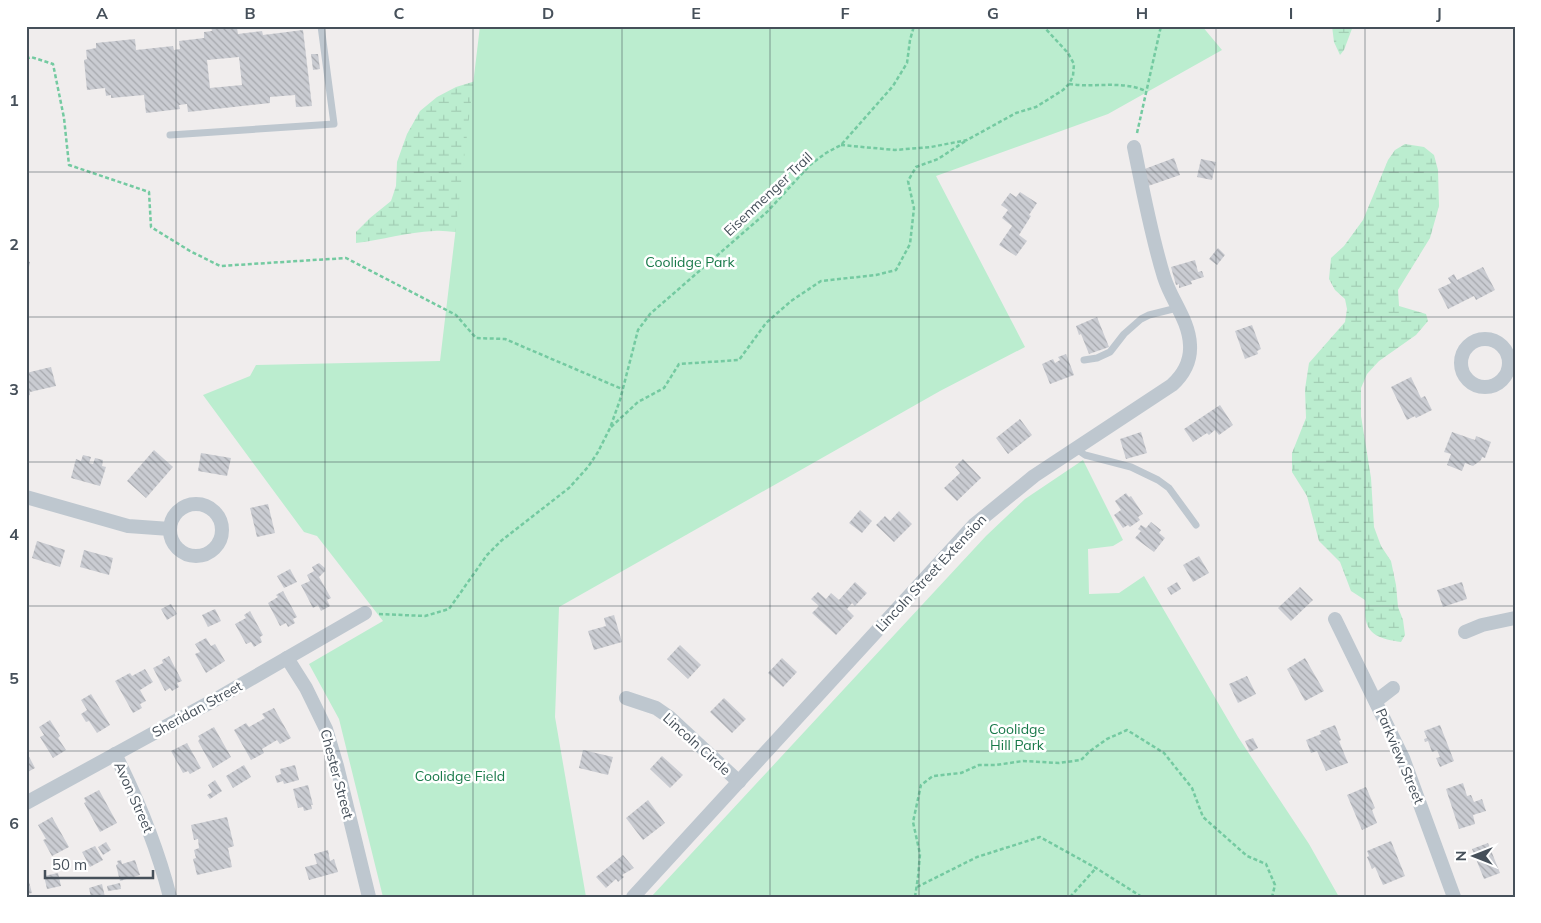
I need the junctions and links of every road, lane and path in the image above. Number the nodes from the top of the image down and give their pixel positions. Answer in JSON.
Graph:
{"nodes":[{"id":1,"x":321,"y":26,"type":"edge"},
{"id":2,"x":914,"y":26,"type":"edge"},
{"id":3,"x":1043,"y":26,"type":"edge"},
{"id":4,"x":1161,"y":26,"type":"edge"},
{"id":5,"x":26,"y":59,"type":"edge"},
{"id":6,"x":1069,"y":84,"type":"junction"},
{"id":7,"x":1146,"y":92,"type":"junction"},
{"id":8,"x":170,"y":135,"type":"dead end"},
{"id":9,"x":968,"y":140,"type":"junction"},
{"id":10,"x":841,"y":145,"type":"junction"},
{"id":11,"x":1134,"y":147,"type":"joint"},
{"id":12,"x":1177,"y":308,"type":"junction"},
{"id":13,"x":1084,"y":360,"type":"dead end"},
{"id":14,"x":622,"y":389,"type":"junction"},
{"id":15,"x":610,"y":428,"type":"junction"},
{"id":16,"x":1075,"y":448,"type":"junction"},
{"id":17,"x":26,"y":497,"type":"edge"},
{"id":18,"x":1196,"y":525,"type":"dead end"},
{"id":19,"x":170,"y":529,"type":"dead end"},
{"id":20,"x":365,"y":613,"type":"joint"},
{"id":21,"x":1515,"y":618,"type":"edge"},
{"id":22,"x":1335,"y":619,"type":"dead end"},
{"id":23,"x":1465,"y":632,"type":"dead end"},
{"id":24,"x":287,"y":658,"type":"junction"},
{"id":25,"x":1393,"y":688,"type":"dead end"},
{"id":26,"x":626,"y":698,"type":"dead end"},
{"id":27,"x":1376,"y":700,"type":"junction"},
{"id":28,"x":115,"y":754,"type":"junction"},
{"id":29,"x":739,"y":782,"type":"junction"},
{"id":30,"x":26,"y":802,"type":"edge"},
{"id":31,"x":1096,"y":868,"type":"junction"},
{"id":32,"x":916,"y":887,"type":"junction"},
{"id":33,"x":170,"y":897,"type":"edge"},
{"id":34,"x":369,"y":897,"type":"edge"},
{"id":35,"x":633,"y":897,"type":"edge"},
{"id":36,"x":915,"y":897,"type":"edge"},
{"id":37,"x":1070,"y":897,"type":"edge"},
{"id":38,"x":1142,"y":897,"type":"edge"},
{"id":39,"x":1272,"y":897,"type":"edge"},
{"id":40,"x":1454,"y":897,"type":"edge"}],
"edges":[{"from":1,"to":8,"type":"lane"},
{"from":2,"to":10,"type":"path","name":"Eisenmenger Trail"},
{"from":3,"to":6,"type":"path"},
{"from":4,"to":7,"type":"path"},
{"from":5,"to":14,"type":"path"},
{"from":6,"to":7,"type":"path"},
{"from":6,"to":9,"type":"path"},
{"from":7,"to":11,"type":"path"},
{"from":9,"to":10,"type":"path"},
{"from":9,"to":15,"type":"path","name":"Eisenmenger Trail"},
{"from":10,"to":14,"type":"path","name":"Eisenmenger Trail"},
{"from":11,"to":12,"type":"street","name":"Lincoln Street Extension"},
{"from":12,"to":13,"type":"lane"},
{"from":12,"to":16,"type":"street","name":"Lincoln Street Extension"},
{"from":14,"to":15,"type":"path","name":"Eisenmenger Trail"},
{"from":15,"to":20,"type":"path","name":"Eisenmenger Trail"},
{"from":16,"to":18,"type":"lane"},
{"from":16,"to":29,"type":"street","name":"Lincoln Street Extension"},
{"from":17,"to":19,"type":"street"},
{"from":20,"to":24,"type":"street","name":"Sheridan Street"},
{"from":21,"to":23,"type":"street"},
{"from":22,"to":27,"type":"street","name":"Parkview Street"},
{"from":24,"to":28,"type":"street","name":"Sheridan Street"},
{"from":24,"to":34,"type":"street","name":"Chester Street"},
{"from":25,"to":27,"type":"street"},
{"from":26,"to":29,"type":"street","name":"Lincoln Circle"},
{"from":27,"to":40,"type":"street","name":"Parkview Street"},
{"from":28,"to":30,"type":"street","name":"Sheridan Street"},
{"from":28,"to":33,"type":"street","name":"Avon Street"},
{"from":29,"to":35,"type":"street","name":"Lincoln Street Extension"},
{"from":31,"to":32,"type":"path"},
{"from":31,"to":37,"type":"path"},
{"from":31,"to":38,"type":"path"},
{"from":32,"to":36,"type":"path"},
{"from":32,"to":39,"type":"path"}]}
